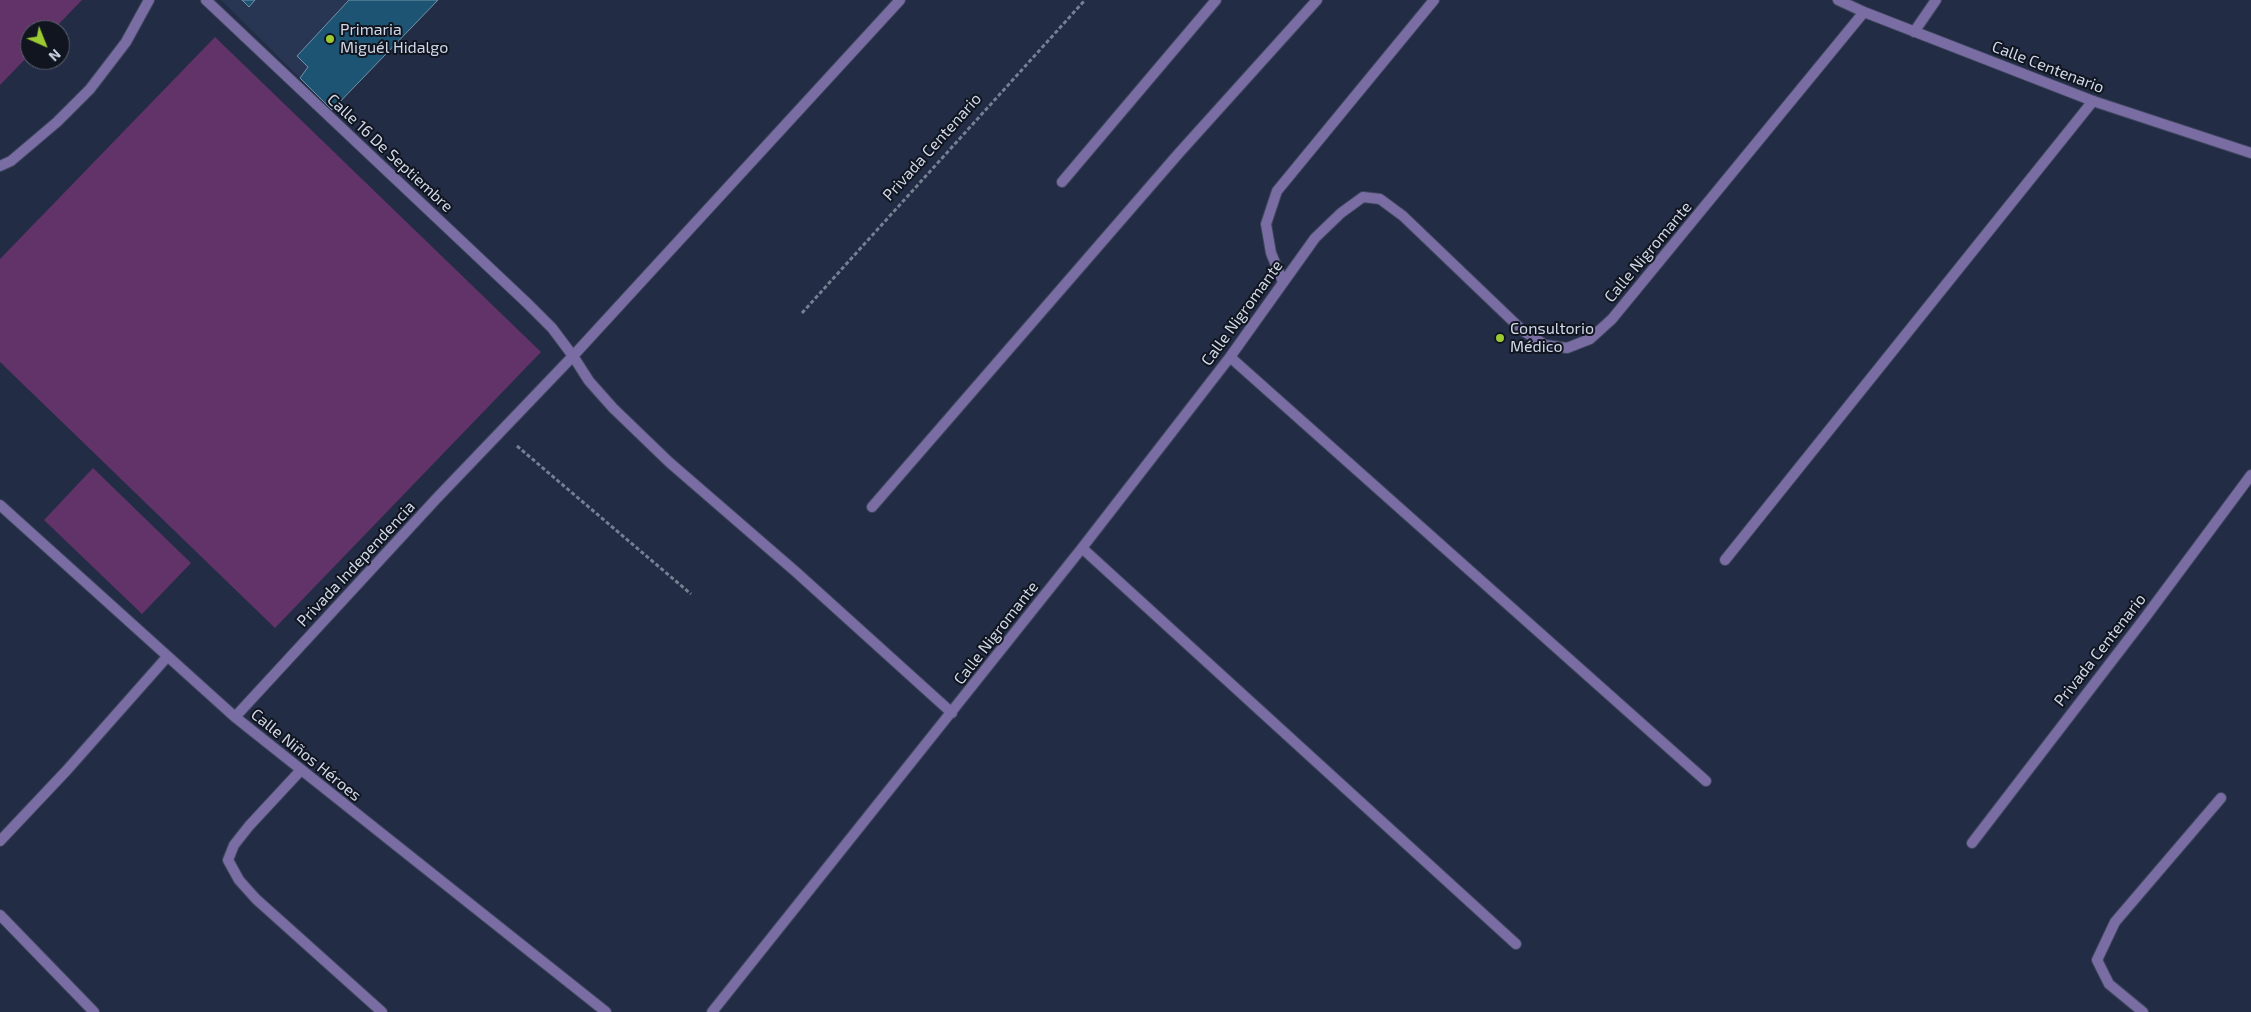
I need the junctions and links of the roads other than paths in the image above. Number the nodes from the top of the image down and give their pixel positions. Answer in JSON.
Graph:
{"nodes":[{"id":1,"x":149,"y":0,"type":"edge"},
{"id":2,"x":206,"y":0,"type":"edge"},
{"id":3,"x":900,"y":0,"type":"edge"},
{"id":4,"x":1216,"y":0,"type":"edge"},
{"id":5,"x":1317,"y":0,"type":"edge"},
{"id":6,"x":1434,"y":0,"type":"edge"},
{"id":7,"x":1838,"y":0,"type":"edge"},
{"id":8,"x":1936,"y":0,"type":"edge"},
{"id":9,"x":1864,"y":12,"type":"junction"},
{"id":10,"x":1914,"y":32,"type":"junction"},
{"id":11,"x":2094,"y":100,"type":"junction"},
{"id":12,"x":2251,"y":153,"type":"edge"},
{"id":13,"x":0,"y":166,"type":"edge"},
{"id":14,"x":1062,"y":182,"type":"dead end"},
{"id":15,"x":1283,"y":282,"type":"junction"},
{"id":16,"x":573,"y":356,"type":"junction"},
{"id":17,"x":1230,"y":356,"type":"junction"},
{"id":18,"x":2251,"y":474,"type":"edge"},
{"id":19,"x":1,"y":507,"type":"edge"},
{"id":20,"x":872,"y":507,"type":"dead end"},
{"id":21,"x":1082,"y":548,"type":"junction"},
{"id":22,"x":1725,"y":560,"type":"dead end"},
{"id":23,"x":167,"y":657,"type":"junction"},
{"id":24,"x":952,"y":713,"type":"junction"},
{"id":25,"x":235,"y":717,"type":"junction"},
{"id":26,"x":301,"y":770,"type":"junction"},
{"id":27,"x":1706,"y":782,"type":"dead end"},
{"id":28,"x":2222,"y":798,"type":"dead end"},
{"id":29,"x":0,"y":841,"type":"edge"},
{"id":30,"x":1972,"y":843,"type":"dead end"},
{"id":31,"x":0,"y":915,"type":"edge"},
{"id":32,"x":1516,"y":944,"type":"dead end"},
{"id":33,"x":94,"y":1012,"type":"edge"},
{"id":34,"x":382,"y":1012,"type":"edge"},
{"id":35,"x":606,"y":1012,"type":"edge"},
{"id":36,"x":712,"y":1012,"type":"edge"},
{"id":37,"x":2143,"y":1012,"type":"edge"}],
"edges":[{"from":1,"to":13,"type":"street"},
{"from":2,"to":16,"type":"street","name":"Calle 16 De Septiembre"},
{"from":3,"to":16,"type":"street","name":"Privada Independencia"},
{"from":4,"to":14,"type":"street"},
{"from":5,"to":20,"type":"street"},
{"from":6,"to":15,"type":"street"},
{"from":7,"to":9,"type":"street","name":"Calle Centenario"},
{"from":8,"to":10,"type":"street"},
{"from":9,"to":10,"type":"street","name":"Calle Centenario"},
{"from":9,"to":15,"type":"street","name":"Calle Nigromante"},
{"from":10,"to":11,"type":"street","name":"Calle Centenario"},
{"from":11,"to":12,"type":"street","name":"Calle Centenario"},
{"from":11,"to":22,"type":"street"},
{"from":15,"to":17,"type":"street","name":"Calle Nigromante"},
{"from":16,"to":24,"type":"street"},
{"from":16,"to":25,"type":"street","name":"Privada Independencia"},
{"from":17,"to":21,"type":"street","name":"Calle Nigromante"},
{"from":17,"to":27,"type":"street"},
{"from":18,"to":30,"type":"street","name":"Privada Centenario"},
{"from":19,"to":23,"type":"street","name":"Calle Niños Héroes"},
{"from":21,"to":24,"type":"street","name":"Calle Nigromante"},
{"from":21,"to":32,"type":"street"},
{"from":23,"to":25,"type":"street","name":"Calle Niños Héroes"},
{"from":23,"to":29,"type":"street"},
{"from":24,"to":36,"type":"street","name":"Calle Nigromante"},
{"from":25,"to":26,"type":"street","name":"Calle Niños Héroes"},
{"from":26,"to":34,"type":"street"},
{"from":26,"to":35,"type":"street","name":"Calle Niños Héroes"},
{"from":28,"to":37,"type":"street"},
{"from":31,"to":33,"type":"street"}]}
